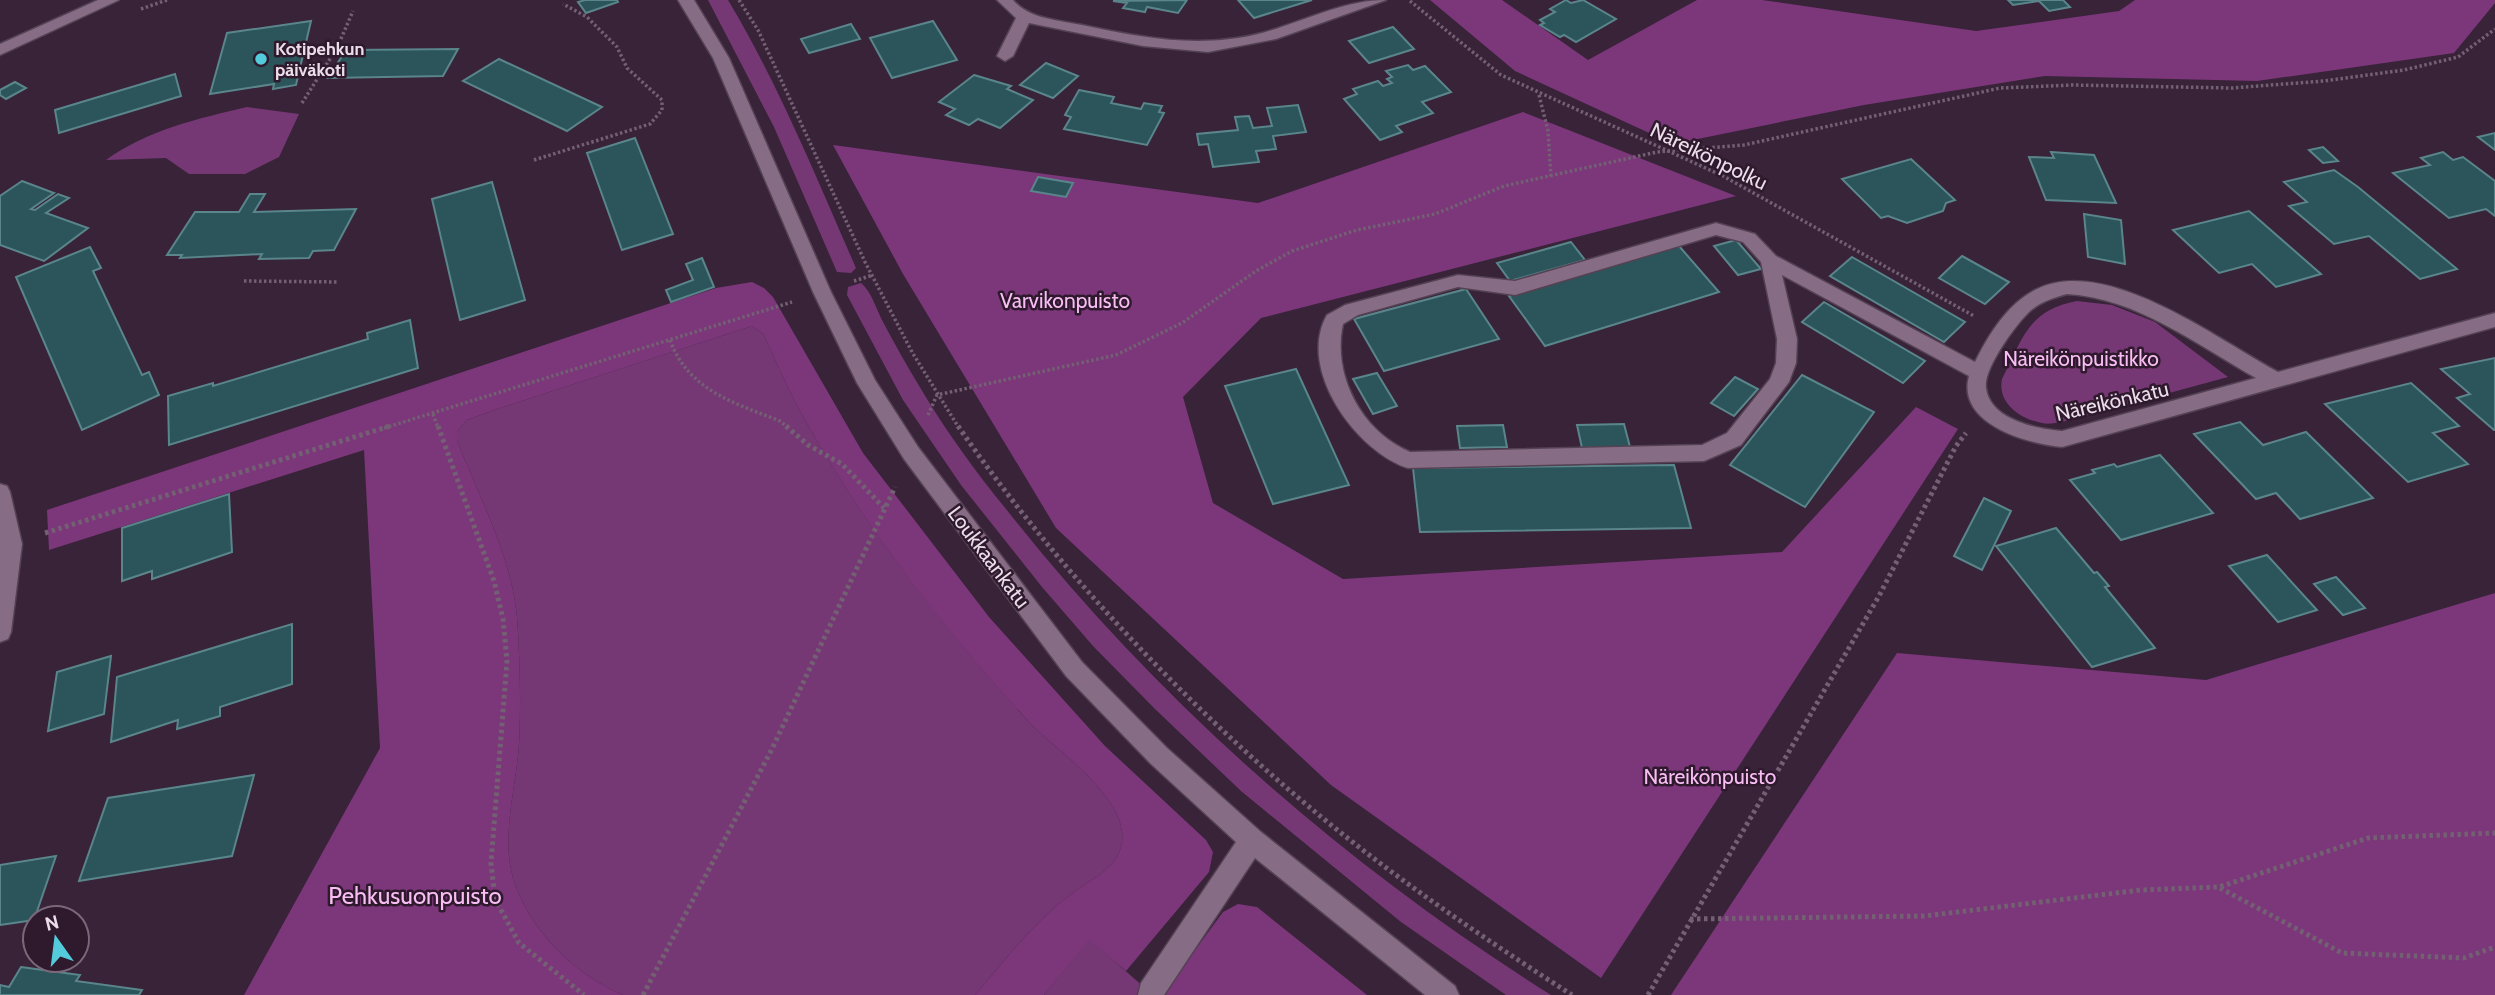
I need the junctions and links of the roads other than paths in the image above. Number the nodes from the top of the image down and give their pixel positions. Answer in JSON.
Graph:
{"nodes":[{"id":1,"x":111,"y":0,"type":"edge"},
{"id":2,"x":686,"y":0,"type":"edge"},
{"id":3,"x":1005,"y":0,"type":"edge"},
{"id":4,"x":1378,"y":0,"type":"edge"},
{"id":5,"x":1024,"y":17,"type":"junction"},
{"id":6,"x":0,"y":50,"type":"edge"},
{"id":7,"x":1005,"y":56,"type":"dead end"},
{"id":8,"x":1770,"y":260,"type":"junction"},
{"id":9,"x":2495,"y":320,"type":"edge"},
{"id":10,"x":1979,"y":373,"type":"junction"},
{"id":11,"x":2278,"y":381,"type":"junction"},
{"id":12,"x":0,"y":492,"type":"edge"},
{"id":13,"x":0,"y":632,"type":"edge"},
{"id":14,"x":1252,"y":840,"type":"junction"},
{"id":15,"x":1150,"y":992,"type":"dead end"},
{"id":16,"x":1446,"y":995,"type":"edge"}],
"edges":[{"from":1,"to":6,"type":"street"},
{"from":2,"to":14,"type":"street","name":"Loukkaankatu"},
{"from":3,"to":5,"type":"street"},
{"from":4,"to":5,"type":"street"},
{"from":5,"to":7,"type":"street"},
{"from":8,"to":8,"type":"street"},
{"from":8,"to":10,"type":"street"},
{"from":9,"to":11,"type":"street","name":"Näreikönkatu"},
{"from":10,"to":11,"type":"street","name":"Näreikönkatu"},
{"from":10,"to":11,"type":"street"},
{"from":12,"to":13,"type":"street"},
{"from":14,"to":15,"type":"street"},
{"from":14,"to":16,"type":"street","name":"Loukkaankatu"}]}
